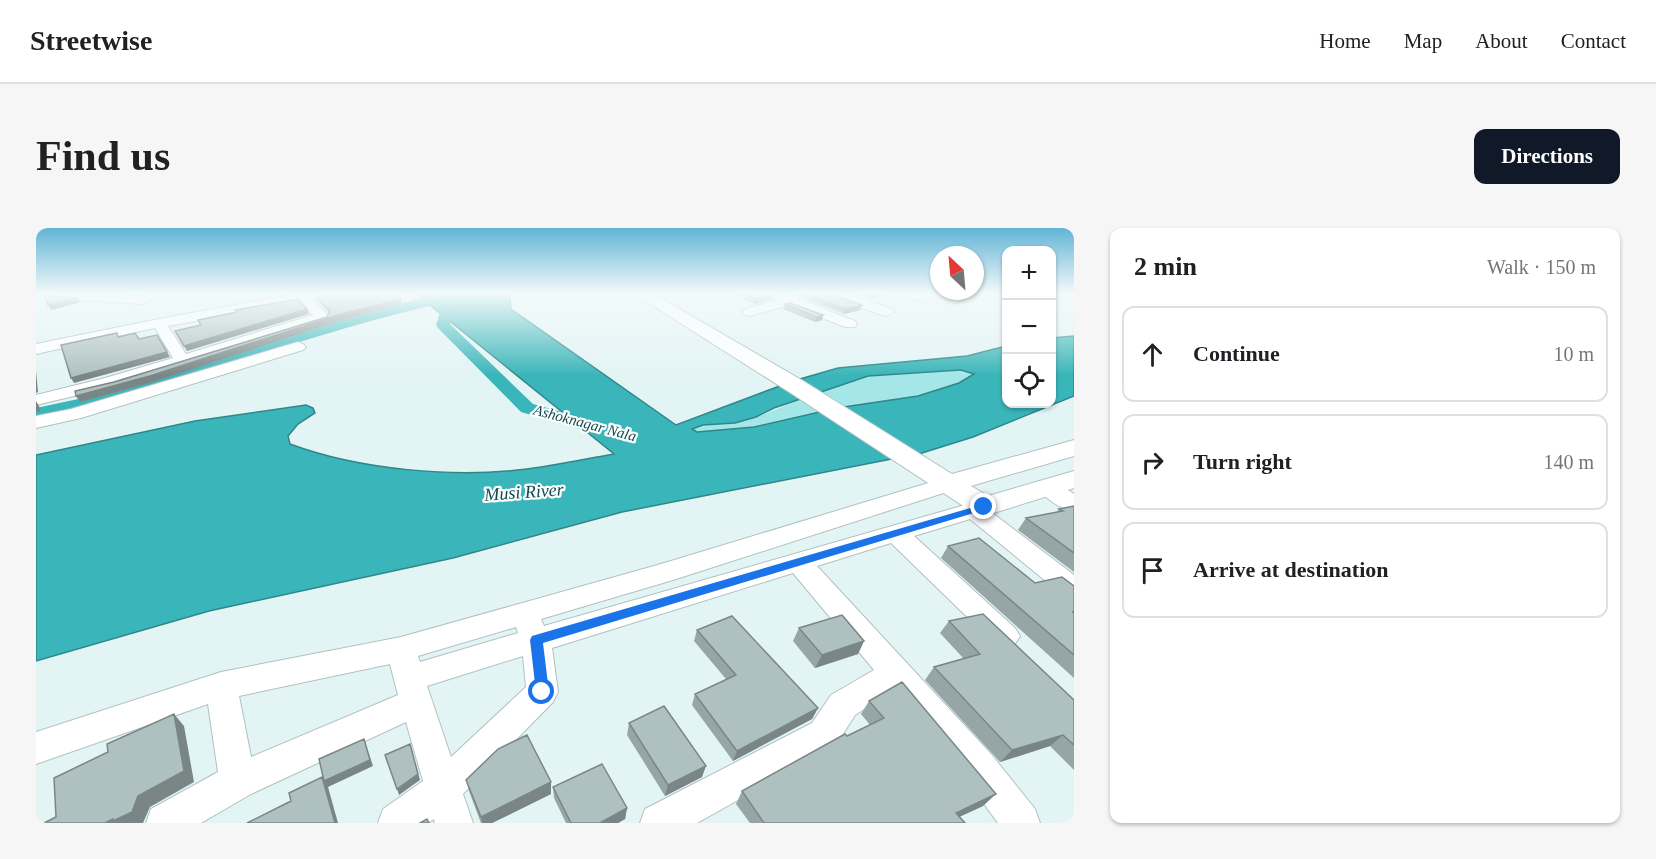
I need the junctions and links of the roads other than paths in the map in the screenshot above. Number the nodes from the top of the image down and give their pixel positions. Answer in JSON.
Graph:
{"nodes":[{"id":1,"x":175,"y":321,"type":"edge"},
{"id":2,"x":311,"y":321,"type":"edge"},
{"id":3,"x":687,"y":321,"type":"edge"},
{"id":4,"x":842,"y":321,"type":"edge"},
{"id":5,"x":159,"y":323,"type":"junction"},
{"id":6,"x":850,"y":324,"type":"dead end"},
{"id":7,"x":36,"y":334,"type":"edge"},
{"id":8,"x":78,"y":340,"type":"junction"},
{"id":9,"x":298,"y":347,"type":"dead end"},
{"id":10,"x":36,"y":349,"type":"edge"},
{"id":11,"x":182,"y":360,"type":"junction"},
{"id":12,"x":36,"y":400,"type":"edge"},
{"id":13,"x":36,"y":422,"type":"edge"},
{"id":14,"x":1074,"y":448,"type":"edge"},
{"id":15,"x":1061,"y":483,"type":"edge"},
{"id":16,"x":948,"y":484,"type":"junction"},
{"id":17,"x":1074,"y":505,"type":"edge"},
{"id":18,"x":978,"y":508,"type":"junction"},
{"id":19,"x":895,"y":533,"type":"junction"},
{"id":20,"x":798,"y":562,"type":"junction"},
{"id":21,"x":1074,"y":590,"type":"edge"},
{"id":22,"x":530,"y":627,"type":"junction"},
{"id":23,"x":1023,"y":653,"type":"edge"},
{"id":24,"x":896,"y":673,"type":"junction"},
{"id":25,"x":409,"y":676,"type":"junction"},
{"id":26,"x":221,"y":686,"type":"junction"},
{"id":27,"x":36,"y":748,"type":"edge"},
{"id":28,"x":238,"y":781,"type":"junction"},
{"id":29,"x":448,"y":806,"type":"edge"},
{"id":30,"x":203,"y":814,"type":"edge"},
{"id":31,"x":165,"y":823,"type":"edge"},
{"id":32,"x":397,"y":823,"type":"edge"},
{"id":33,"x":660,"y":823,"type":"edge"},
{"id":34,"x":1021,"y":823,"type":"edge"}],
"edges":[{"from":1,"to":5,"type":"street"},
{"from":2,"to":11,"type":"street"},
{"from":3,"to":16,"type":"street"},
{"from":4,"to":6,"type":"street"},
{"from":5,"to":8,"type":"street"},
{"from":5,"to":11,"type":"street"},
{"from":7,"to":8,"type":"street"},
{"from":8,"to":10,"type":"street"},
{"from":9,"to":13,"type":"street"},
{"from":11,"to":12,"type":"street"},
{"from":14,"to":16,"type":"street"},
{"from":15,"to":17,"type":"street"},
{"from":15,"to":18,"type":"street"},
{"from":16,"to":18,"type":"street"},
{"from":16,"to":22,"type":"street"},
{"from":18,"to":19,"type":"street"},
{"from":18,"to":21,"type":"street"},
{"from":19,"to":20,"type":"street"},
{"from":19,"to":23,"type":"street"},
{"from":20,"to":22,"type":"street"},
{"from":20,"to":24,"type":"street"},
{"from":22,"to":25,"type":"street"},
{"from":22,"to":29,"type":"street"},
{"from":24,"to":33,"type":"street"},
{"from":24,"to":34,"type":"street"},
{"from":25,"to":26,"type":"street"},
{"from":25,"to":28,"type":"street"},
{"from":25,"to":29,"type":"street"},
{"from":26,"to":27,"type":"street"},
{"from":26,"to":28,"type":"street"},
{"from":28,"to":30,"type":"street"},
{"from":29,"to":32,"type":"street"},
{"from":30,"to":31,"type":"street"}]}
